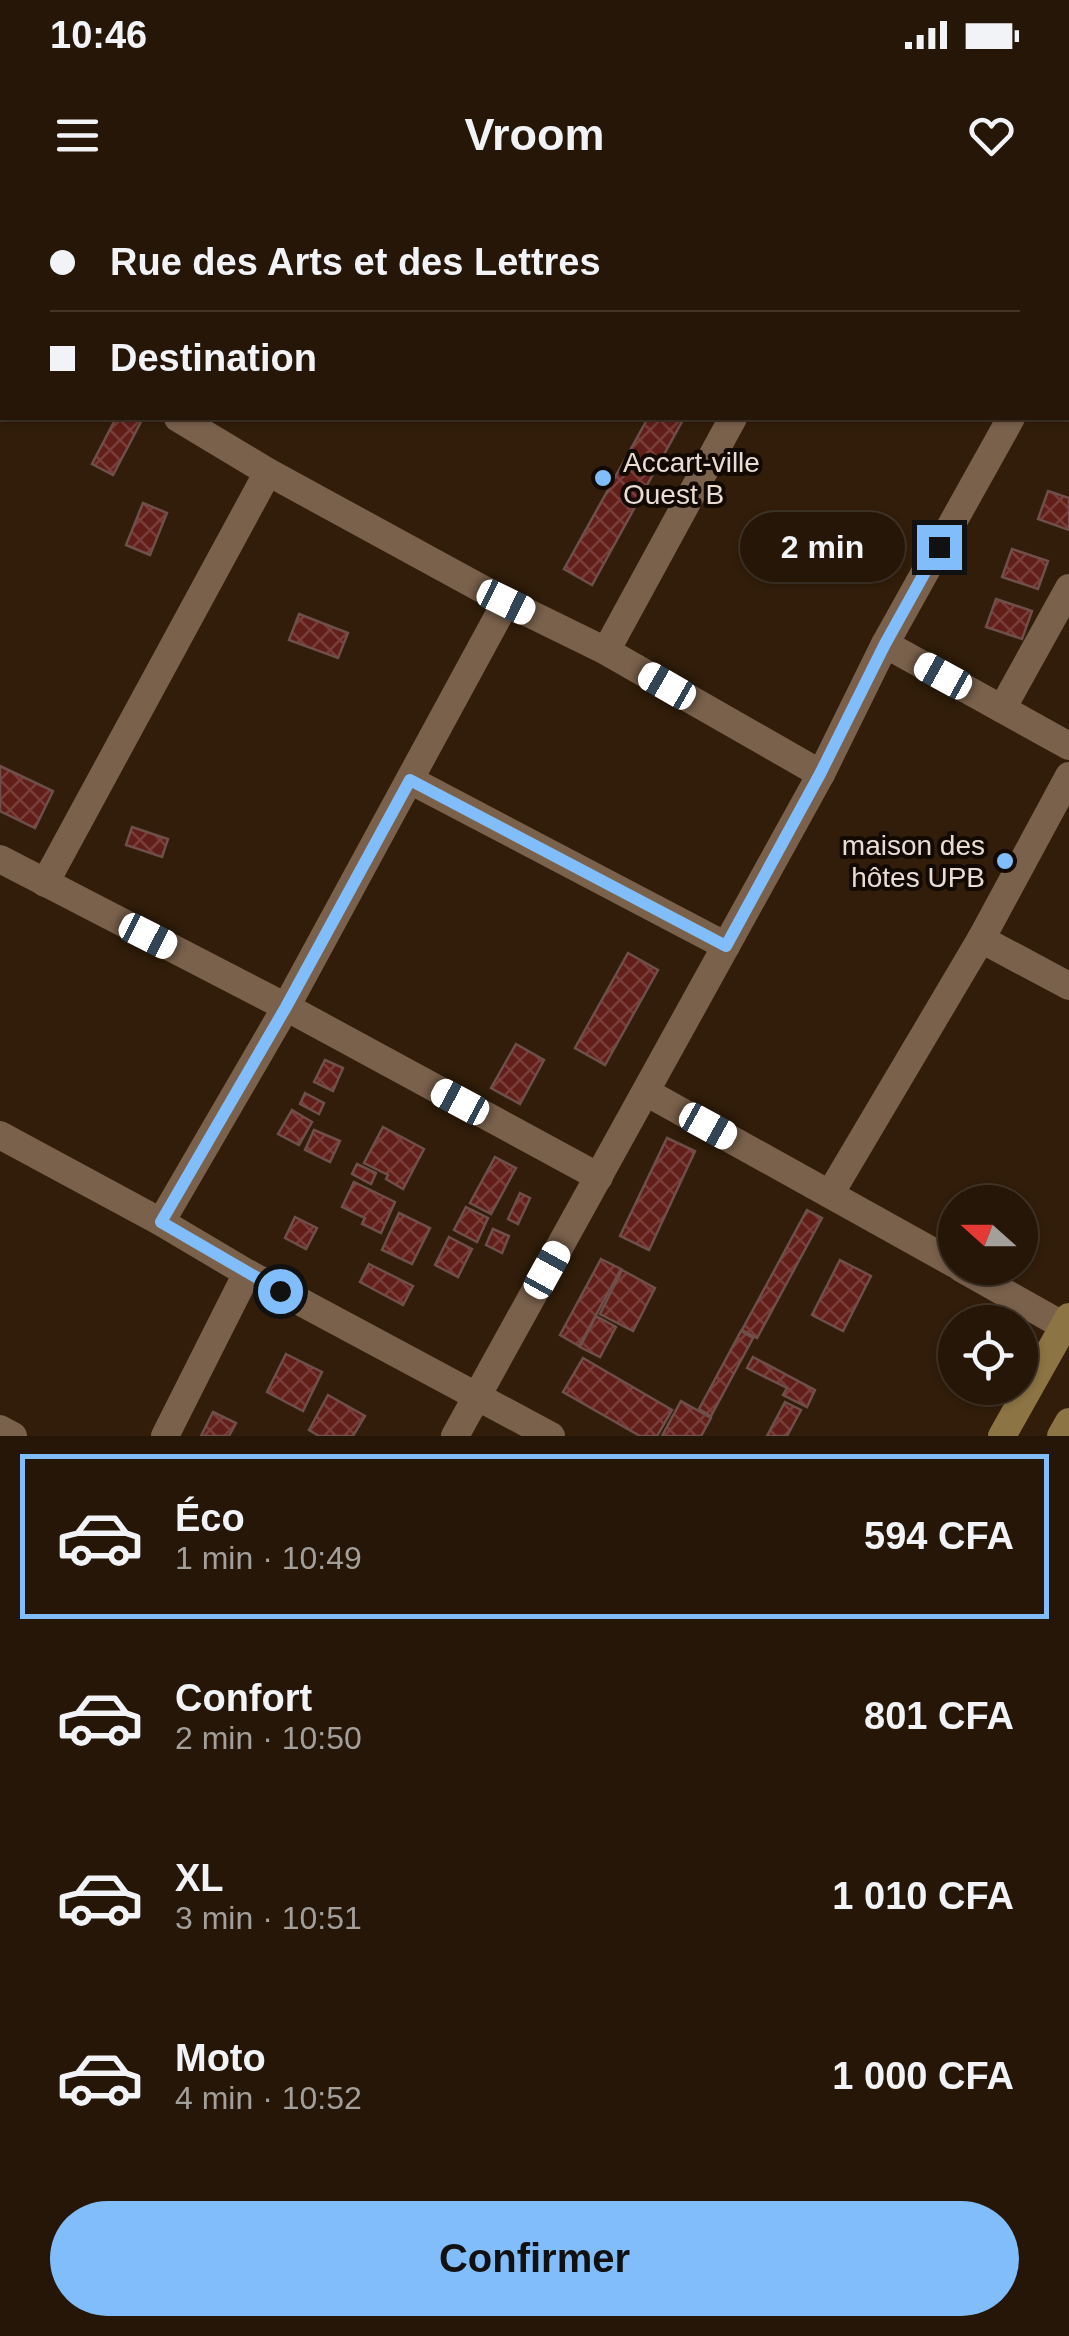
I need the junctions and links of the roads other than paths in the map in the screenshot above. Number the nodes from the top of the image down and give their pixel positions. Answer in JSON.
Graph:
{"nodes":[{"id":1,"x":181,"y":420,"type":"edge"},
{"id":2,"x":732,"y":420,"type":"edge"},
{"id":3,"x":1010,"y":420,"type":"edge"},
{"id":4,"x":268,"y":472,"type":"junction"},
{"id":5,"x":1069,"y":588,"type":"edge"},
{"id":6,"x":506,"y":602,"type":"junction"},
{"id":7,"x":885,"y":644,"type":"junction"},
{"id":8,"x":606,"y":651,"type":"junction"},
{"id":9,"x":1002,"y":709,"type":"junction"},
{"id":10,"x":1069,"y":746,"type":"edge"},
{"id":11,"x":820,"y":774,"type":"junction"},
{"id":12,"x":1069,"y":776,"type":"edge"},
{"id":13,"x":410,"y":780,"type":"junction"},
{"id":14,"x":0,"y":860,"type":"edge"},
{"id":15,"x":45,"y":883,"type":"junction"},
{"id":16,"x":980,"y":939,"type":"junction"},
{"id":17,"x":726,"y":946,"type":"junction"},
{"id":18,"x":1069,"y":986,"type":"edge"},
{"id":19,"x":286,"y":1007,"type":"junction"},
{"id":20,"x":646,"y":1092,"type":"junction"},
{"id":21,"x":0,"y":1135,"type":"edge"},
{"id":22,"x":600,"y":1178,"type":"junction"},
{"id":23,"x":830,"y":1194,"type":"junction"},
{"id":24,"x":161,"y":1222,"type":"junction"},
{"id":25,"x":938,"y":1255,"type":"edge"},
{"id":26,"x":247,"y":1274,"type":"junction"},
{"id":27,"x":995,"y":1285,"type":"edge"},
{"id":28,"x":1066,"y":1321,"type":"edge"},
{"id":29,"x":478,"y":1394,"type":"junction"},
{"id":30,"x":1069,"y":1422,"type":"edge"},
{"id":31,"x":0,"y":1429,"type":"edge"},
{"id":32,"x":13,"y":1436,"type":"edge"},
{"id":33,"x":165,"y":1436,"type":"edge"},
{"id":34,"x":455,"y":1436,"type":"edge"},
{"id":35,"x":551,"y":1436,"type":"edge"},
{"id":36,"x":1002,"y":1436,"type":"edge"},
{"id":37,"x":1061,"y":1436,"type":"edge"}],
"edges":[{"from":1,"to":4,"type":"street"},
{"from":2,"to":8,"type":"street"},
{"from":3,"to":7,"type":"street"},
{"from":4,"to":6,"type":"street"},
{"from":4,"to":15,"type":"street"},
{"from":5,"to":9,"type":"street"},
{"from":6,"to":8,"type":"street"},
{"from":6,"to":13,"type":"street"},
{"from":7,"to":9,"type":"street"},
{"from":7,"to":11,"type":"street"},
{"from":8,"to":11,"type":"street"},
{"from":9,"to":10,"type":"street"},
{"from":11,"to":17,"type":"street"},
{"from":12,"to":16,"type":"street"},
{"from":13,"to":17,"type":"street"},
{"from":13,"to":19,"type":"street"},
{"from":14,"to":15,"type":"street"},
{"from":15,"to":19,"type":"street"},
{"from":16,"to":18,"type":"street"},
{"from":16,"to":23,"type":"street"},
{"from":17,"to":20,"type":"street"},
{"from":19,"to":22,"type":"street"},
{"from":19,"to":24,"type":"street"},
{"from":20,"to":22,"type":"street"},
{"from":20,"to":23,"type":"street"},
{"from":21,"to":24,"type":"street"},
{"from":22,"to":29,"type":"street"},
{"from":23,"to":25,"type":"street"},
{"from":24,"to":26,"type":"street"},
{"from":26,"to":29,"type":"street"},
{"from":26,"to":33,"type":"street"},
{"from":27,"to":28,"type":"street"},
{"from":28,"to":36,"type":"main road"},
{"from":29,"to":34,"type":"street"},
{"from":29,"to":35,"type":"street"},
{"from":30,"to":37,"type":"main road"},
{"from":31,"to":32,"type":"street"}]}
